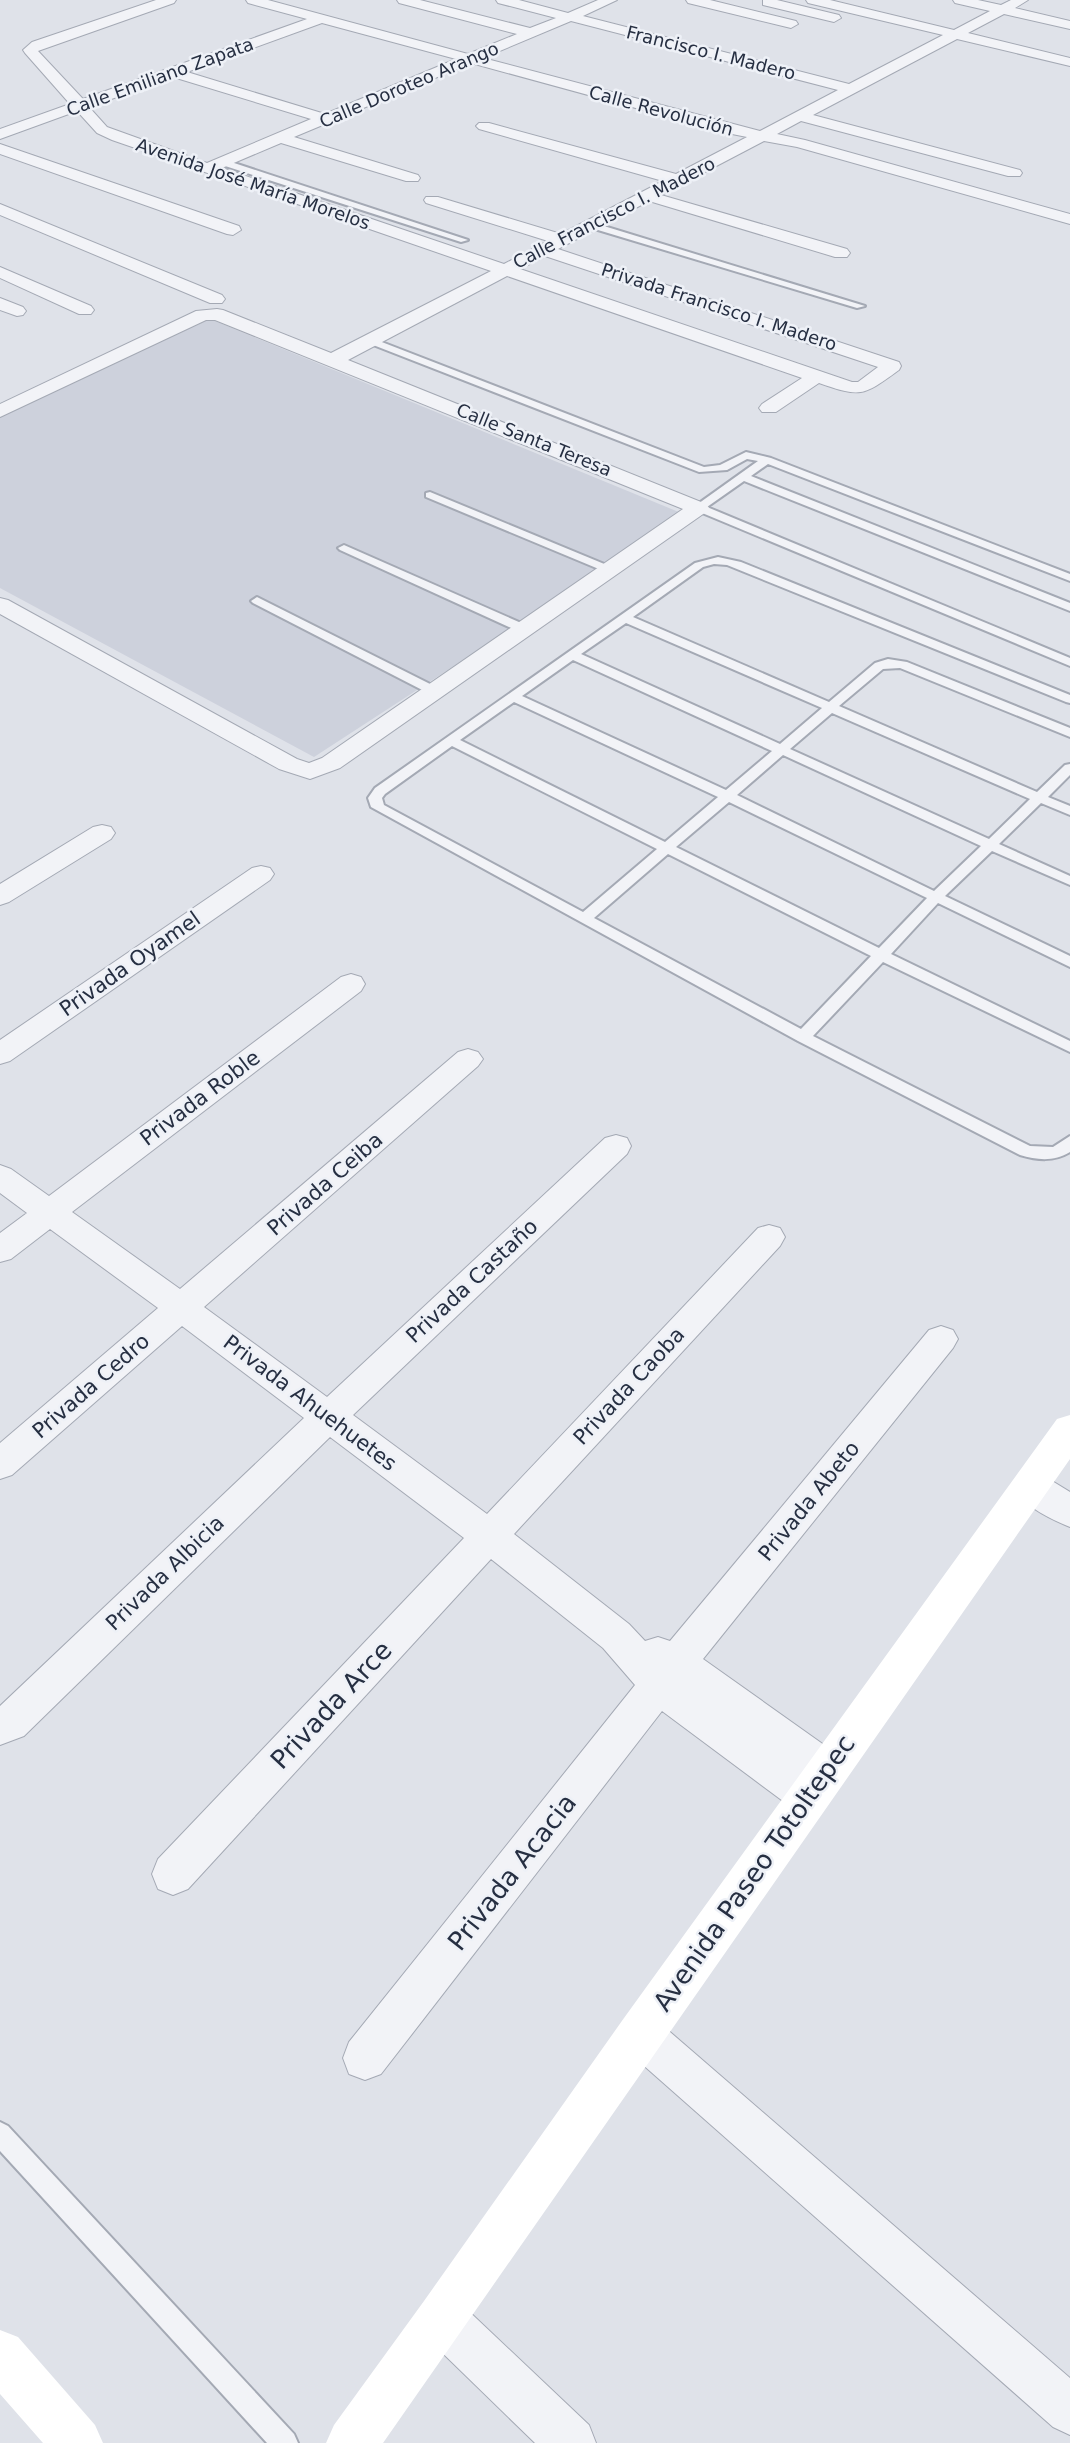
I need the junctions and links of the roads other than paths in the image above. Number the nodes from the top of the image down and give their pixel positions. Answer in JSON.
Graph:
{"nodes":[{"id":1,"x":169,"y":0,"type":"edge"},
{"id":2,"x":253,"y":0,"type":"edge"},
{"id":3,"x":404,"y":0,"type":"edge"},
{"id":4,"x":503,"y":0,"type":"edge"},
{"id":5,"x":610,"y":0,"type":"edge"},
{"id":6,"x":693,"y":0,"type":"edge"},
{"id":7,"x":813,"y":0,"type":"edge"},
{"id":8,"x":944,"y":0,"type":"edge"},
{"id":9,"x":960,"y":0,"type":"edge"},
{"id":10,"x":1021,"y":0,"type":"edge"},
{"id":11,"x":768,"y":2,"type":"dead end"},
{"id":12,"x":1000,"y":11,"type":"junction"},
{"id":13,"x":570,"y":16,"type":"junction"},
{"id":14,"x":320,"y":19,"type":"junction"},
{"id":15,"x":794,"y":25,"type":"dead end"},
{"id":16,"x":1070,"y":25,"type":"edge"},
{"id":17,"x":538,"y":31,"type":"junction"},
{"id":18,"x":568,"y":34,"type":"dead end"},
{"id":19,"x":956,"y":34,"type":"junction"},
{"id":20,"x":939,"y":43,"type":"junction"},
{"id":21,"x":468,"y":60,"type":"junction"},
{"id":22,"x":1070,"y":62,"type":"edge"},
{"id":23,"x":173,"y":72,"type":"junction"},
{"id":24,"x":852,"y":89,"type":"junction"},
{"id":25,"x":80,"y":106,"type":"junction"},
{"id":26,"x":799,"y":116,"type":"junction"},
{"id":27,"x":326,"y":119,"type":"junction"},
{"id":28,"x":484,"y":126,"type":"dead end"},
{"id":29,"x":0,"y":134,"type":"edge"},
{"id":30,"x":762,"y":136,"type":"junction"},
{"id":31,"x":280,"y":138,"type":"junction"},
{"id":32,"x":0,"y":149,"type":"edge"},
{"id":33,"x":683,"y":159,"type":"dead end"},
{"id":34,"x":215,"y":165,"type":"junction"},
{"id":35,"x":706,"y":166,"type":"junction"},
{"id":36,"x":1014,"y":173,"type":"dead end"},
{"id":37,"x":412,"y":178,"type":"dead end"},
{"id":38,"x":679,"y":180,"type":"junction"},
{"id":39,"x":648,"y":196,"type":"junction"},
{"id":40,"x":432,"y":200,"type":"dead end"},
{"id":41,"x":0,"y":209,"type":"edge"},
{"id":42,"x":1070,"y":219,"type":"edge"},
{"id":43,"x":591,"y":225,"type":"junction"},
{"id":44,"x":233,"y":230,"type":"dead end"},
{"id":45,"x":464,"y":240,"type":"dead end"},
{"id":46,"x":562,"y":240,"type":"junction"},
{"id":47,"x":544,"y":250,"type":"junction"},
{"id":48,"x":840,"y":253,"type":"dead end"},
{"id":49,"x":506,"y":270,"type":"junction"},
{"id":50,"x":0,"y":272,"type":"edge"},
{"id":51,"x":462,"y":275,"type":"dead end"},
{"id":52,"x":483,"y":282,"type":"junction"},
{"id":53,"x":216,"y":299,"type":"dead end"},
{"id":54,"x":860,"y":306,"type":"dead end"},
{"id":55,"x":85,"y":310,"type":"dead end"},
{"id":56,"x":371,"y":341,"type":"junction"},
{"id":57,"x":335,"y":359,"type":"junction"},
{"id":58,"x":892,"y":366,"type":"joint"},
{"id":59,"x":816,"y":377,"type":"junction"},
{"id":60,"x":769,"y":408,"type":"dead end"},
{"id":61,"x":0,"y":411,"type":"edge"},
{"id":62,"x":767,"y":460,"type":"junction"},
{"id":63,"x":743,"y":477,"type":"junction"},
{"id":64,"x":430,"y":495,"type":"dead end"},
{"id":65,"x":699,"y":508,"type":"junction"},
{"id":66,"x":344,"y":548,"type":"dead end"},
{"id":67,"x":610,"y":570,"type":"junction"},
{"id":68,"x":1070,"y":578,"type":"edge"},
{"id":69,"x":257,"y":601,"type":"dead end"},
{"id":70,"x":0,"y":605,"type":"edge"},
{"id":71,"x":1070,"y":607,"type":"edge"},
{"id":72,"x":625,"y":618,"type":"junction"},
{"id":73,"x":524,"y":628,"type":"junction"},
{"id":74,"x":573,"y":655,"type":"junction"},
{"id":75,"x":1070,"y":662,"type":"edge"},
{"id":76,"x":434,"y":691,"type":"junction"},
{"id":77,"x":514,"y":697,"type":"junction"},
{"id":78,"x":1070,"y":699,"type":"edge"},
{"id":79,"x":831,"y":706,"type":"junction"},
{"id":80,"x":1070,"y":733,"type":"edge"},
{"id":81,"x":452,"y":741,"type":"junction"},
{"id":82,"x":781,"y":749,"type":"junction"},
{"id":83,"x":1070,"y":768,"type":"edge"},
{"id":84,"x":728,"y":796,"type":"junction"},
{"id":85,"x":1039,"y":798,"type":"junction"},
{"id":86,"x":1070,"y":812,"type":"edge"},
{"id":87,"x":102,"y":833,"type":"dead end"},
{"id":88,"x":989,"y":844,"type":"junction"},
{"id":89,"x":668,"y":847,"type":"junction"},
{"id":90,"x":261,"y":874,"type":"dead end"},
{"id":91,"x":1070,"y":881,"type":"edge"},
{"id":92,"x":0,"y":896,"type":"edge"},
{"id":93,"x":936,"y":897,"type":"junction"},
{"id":94,"x":585,"y":918,"type":"junction"},
{"id":95,"x":880,"y":956,"type":"junction"},
{"id":96,"x":1070,"y":962,"type":"edge"},
{"id":97,"x":351,"y":984,"type":"dead end"},
{"id":98,"x":803,"y":1037,"type":"junction"},
{"id":99,"x":1070,"y":1047,"type":"edge"},
{"id":100,"x":0,"y":1054,"type":"edge"},
{"id":101,"x":468,"y":1059,"type":"dead end"},
{"id":102,"x":1070,"y":1142,"type":"edge"},
{"id":103,"x":616,"y":1146,"type":"dead end"},
{"id":104,"x":0,"y":1177,"type":"edge"},
{"id":105,"x":49,"y":1212,"type":"junction"},
{"id":106,"x":769,"y":1237,"type":"dead end"},
{"id":107,"x":0,"y":1250,"type":"edge"},
{"id":108,"x":182,"y":1308,"type":"junction"},
{"id":109,"x":941,"y":1339,"type":"dead end"},
{"id":110,"x":329,"y":1416,"type":"junction"},
{"id":111,"x":1070,"y":1430,"type":"edge"},
{"id":112,"x":0,"y":1464,"type":"edge"},
{"id":113,"x":1031,"y":1486,"type":"junction"},
{"id":114,"x":1070,"y":1511,"type":"edge"},
{"id":115,"x":489,"y":1536,"type":"junction"},
{"id":116,"x":668,"y":1674,"type":"junction"},
{"id":117,"x":0,"y":1727,"type":"edge"},
{"id":118,"x":818,"y":1783,"type":"junction"},
{"id":119,"x":173,"y":1874,"type":"dead end"},
{"id":120,"x":640,"y":2034,"type":"junction"},
{"id":121,"x":365,"y":2058,"type":"dead end"},
{"id":122,"x":0,"y":2134,"type":"edge"},
{"id":123,"x":442,"y":2319,"type":"junction"},
{"id":124,"x":0,"y":2355,"type":"edge"},
{"id":125,"x":1070,"y":2410,"type":"edge"},
{"id":126,"x":77,"y":2443,"type":"edge"},
{"id":127,"x":285,"y":2443,"type":"edge"},
{"id":128,"x":352,"y":2443,"type":"edge"},
{"id":129,"x":571,"y":2443,"type":"edge"}],
"edges":[{"from":1,"to":25,"type":"street","name":"Avenida José María Morelos"},
{"from":2,"to":14,"type":"street","name":"Calle Revolución"},
{"from":3,"to":17,"type":"street"},
{"from":4,"to":13,"type":"street","name":"Francisco I. Madero"},
{"from":5,"to":13,"type":"street","name":"Calle Doroteo Arango"},
{"from":6,"to":15,"type":"street"},
{"from":7,"to":19,"type":"street"},
{"from":8,"to":12,"type":"street"},
{"from":9,"to":12,"type":"street"},
{"from":10,"to":12,"type":"street","name":"Calle Francisco I. Madero"},
{"from":11,"to":20,"type":"street"},
{"from":12,"to":16,"type":"street"},
{"from":12,"to":19,"type":"street","name":"Calle Francisco I. Madero"},
{"from":13,"to":17,"type":"street","name":"Calle Doroteo Arango"},
{"from":13,"to":24,"type":"street","name":"Francisco I. Madero"},
{"from":14,"to":21,"type":"street","name":"Calle Revolución"},
{"from":14,"to":23,"type":"street","name":"Calle Emiliano Zapata"},
{"from":17,"to":18,"type":"street"},
{"from":17,"to":21,"type":"street","name":"Calle Doroteo Arango"},
{"from":19,"to":20,"type":"street","name":"Calle Francisco I. Madero"},
{"from":19,"to":22,"type":"street"},
{"from":20,"to":24,"type":"street","name":"Calle Francisco I. Madero"},
{"from":21,"to":27,"type":"street","name":"Calle Doroteo Arango"},
{"from":21,"to":30,"type":"street","name":"Calle Revolución"},
{"from":23,"to":25,"type":"street","name":"Calle Emiliano Zapata"},
{"from":23,"to":27,"type":"street"},
{"from":24,"to":26,"type":"street","name":"Calle Francisco I. Madero"},
{"from":25,"to":29,"type":"street","name":"Calle Emiliano Zapata"},
{"from":25,"to":34,"type":"street","name":"Avenida José María Morelos"},
{"from":26,"to":30,"type":"street","name":"Calle Francisco I. Madero"},
{"from":26,"to":36,"type":"street"},
{"from":27,"to":31,"type":"street","name":"Calle Doroteo Arango"},
{"from":28,"to":38,"type":"street"},
{"from":30,"to":35,"type":"street","name":"Calle Francisco I. Madero"},
{"from":30,"to":42,"type":"street","name":"Calle Revolución"},
{"from":31,"to":34,"type":"street","name":"Calle Doroteo Arango"},
{"from":31,"to":37,"type":"street"},
{"from":32,"to":44,"type":"street"},
{"from":33,"to":35,"type":"street"},
{"from":34,"to":45,"type":"lane"},
{"from":34,"to":49,"type":"street","name":"Avenida José María Morelos"},
{"from":35,"to":38,"type":"street","name":"Calle Francisco I. Madero"},
{"from":38,"to":39,"type":"street","name":"Calle Francisco I. Madero"},
{"from":39,"to":43,"type":"street","name":"Calle Francisco I. Madero"},
{"from":39,"to":48,"type":"street"},
{"from":40,"to":46,"type":"street"},
{"from":41,"to":53,"type":"street"},
{"from":43,"to":46,"type":"street","name":"Calle Francisco I. Madero"},
{"from":43,"to":54,"type":"lane"},
{"from":46,"to":47,"type":"street","name":"Calle Francisco I. Madero"},
{"from":47,"to":49,"type":"street","name":"Calle Francisco I. Madero"},
{"from":47,"to":58,"type":"street","name":"Privada Francisco I. Madero"},
{"from":49,"to":52,"type":"street","name":"Calle Francisco I. Madero"},
{"from":49,"to":59,"type":"street","name":"Avenida José María Morelos"},
{"from":50,"to":55,"type":"street"},
{"from":51,"to":52,"type":"street"},
{"from":52,"to":56,"type":"street","name":"Calle Francisco I. Madero"},
{"from":56,"to":57,"type":"street","name":"Calle Francisco I. Madero"},
{"from":56,"to":62,"type":"lane"},
{"from":57,"to":61,"type":"street","name":"Calle Santa Teresa"},
{"from":57,"to":65,"type":"street","name":"Calle Santa Teresa"},
{"from":58,"to":59,"type":"street","name":"Avenida José María Morelos"},
{"from":59,"to":60,"type":"street"},
{"from":62,"to":63,"type":"lane"},
{"from":62,"to":68,"type":"lane"},
{"from":63,"to":65,"type":"lane"},
{"from":63,"to":71,"type":"lane"},
{"from":64,"to":67,"type":"lane"},
{"from":65,"to":67,"type":"street"},
{"from":65,"to":75,"type":"lane","name":"Calle Santa Teresa"},
{"from":66,"to":73,"type":"lane"},
{"from":67,"to":73,"type":"street"},
{"from":69,"to":76,"type":"lane"},
{"from":70,"to":76,"type":"street"},
{"from":72,"to":74,"type":"lane"},
{"from":72,"to":78,"type":"lane"},
{"from":72,"to":79,"type":"lane"},
{"from":73,"to":76,"type":"street"},
{"from":74,"to":77,"type":"lane"},
{"from":74,"to":82,"type":"lane"},
{"from":77,"to":81,"type":"lane"},
{"from":77,"to":84,"type":"lane"},
{"from":79,"to":80,"type":"lane"},
{"from":79,"to":82,"type":"lane"},
{"from":79,"to":85,"type":"lane"},
{"from":81,"to":89,"type":"lane"},
{"from":81,"to":94,"type":"lane"},
{"from":82,"to":84,"type":"lane"},
{"from":82,"to":88,"type":"lane"},
{"from":83,"to":85,"type":"lane"},
{"from":84,"to":89,"type":"lane"},
{"from":84,"to":93,"type":"lane"},
{"from":85,"to":86,"type":"lane"},
{"from":85,"to":88,"type":"lane"},
{"from":87,"to":92,"type":"street"},
{"from":88,"to":91,"type":"lane"},
{"from":88,"to":93,"type":"lane"},
{"from":89,"to":94,"type":"lane"},
{"from":89,"to":95,"type":"lane"},
{"from":90,"to":100,"type":"street","name":"Privada Oyamel"},
{"from":93,"to":95,"type":"lane"},
{"from":93,"to":96,"type":"lane"},
{"from":94,"to":98,"type":"lane"},
{"from":95,"to":98,"type":"lane"},
{"from":95,"to":99,"type":"lane"},
{"from":97,"to":105,"type":"street","name":"Privada Roble"},
{"from":98,"to":102,"type":"lane"},
{"from":101,"to":108,"type":"street","name":"Privada Ceiba"},
{"from":103,"to":110,"type":"street","name":"Privada Castaño"},
{"from":104,"to":105,"type":"street","name":"Privada Ahuehuetes"},
{"from":105,"to":107,"type":"street","name":"Privada Roble"},
{"from":105,"to":108,"type":"street","name":"Privada Ahuehuetes"},
{"from":106,"to":115,"type":"street","name":"Privada Caoba"},
{"from":108,"to":110,"type":"street","name":"Privada Ahuehuetes"},
{"from":108,"to":112,"type":"street","name":"Privada Cedro"},
{"from":109,"to":116,"type":"street","name":"Privada Abeto"},
{"from":110,"to":115,"type":"street","name":"Privada Ahuehuetes"},
{"from":110,"to":117,"type":"street","name":"Privada Albicia"},
{"from":111,"to":113,"type":"main road","name":"Avenida Paseo Totoltepec"},
{"from":113,"to":114,"type":"street"},
{"from":113,"to":118,"type":"main road","name":"Avenida Paseo Totoltepec"},
{"from":115,"to":116,"type":"street","name":"Privada Ahuehuetes"},
{"from":115,"to":119,"type":"street","name":"Privada Arce"},
{"from":116,"to":118,"type":"street","name":"Privada Ahuehuetes"},
{"from":116,"to":121,"type":"street","name":"Privada Acacia"},
{"from":118,"to":120,"type":"main road","name":"Avenida Paseo Totoltepec"},
{"from":120,"to":123,"type":"main road","name":"Avenida Paseo Totoltepec"},
{"from":120,"to":125,"type":"street"},
{"from":122,"to":127,"type":"lane"},
{"from":123,"to":128,"type":"main road","name":"Avenida Paseo Totoltepec"},
{"from":123,"to":129,"type":"street"},
{"from":124,"to":126,"type":"main road"}]}
